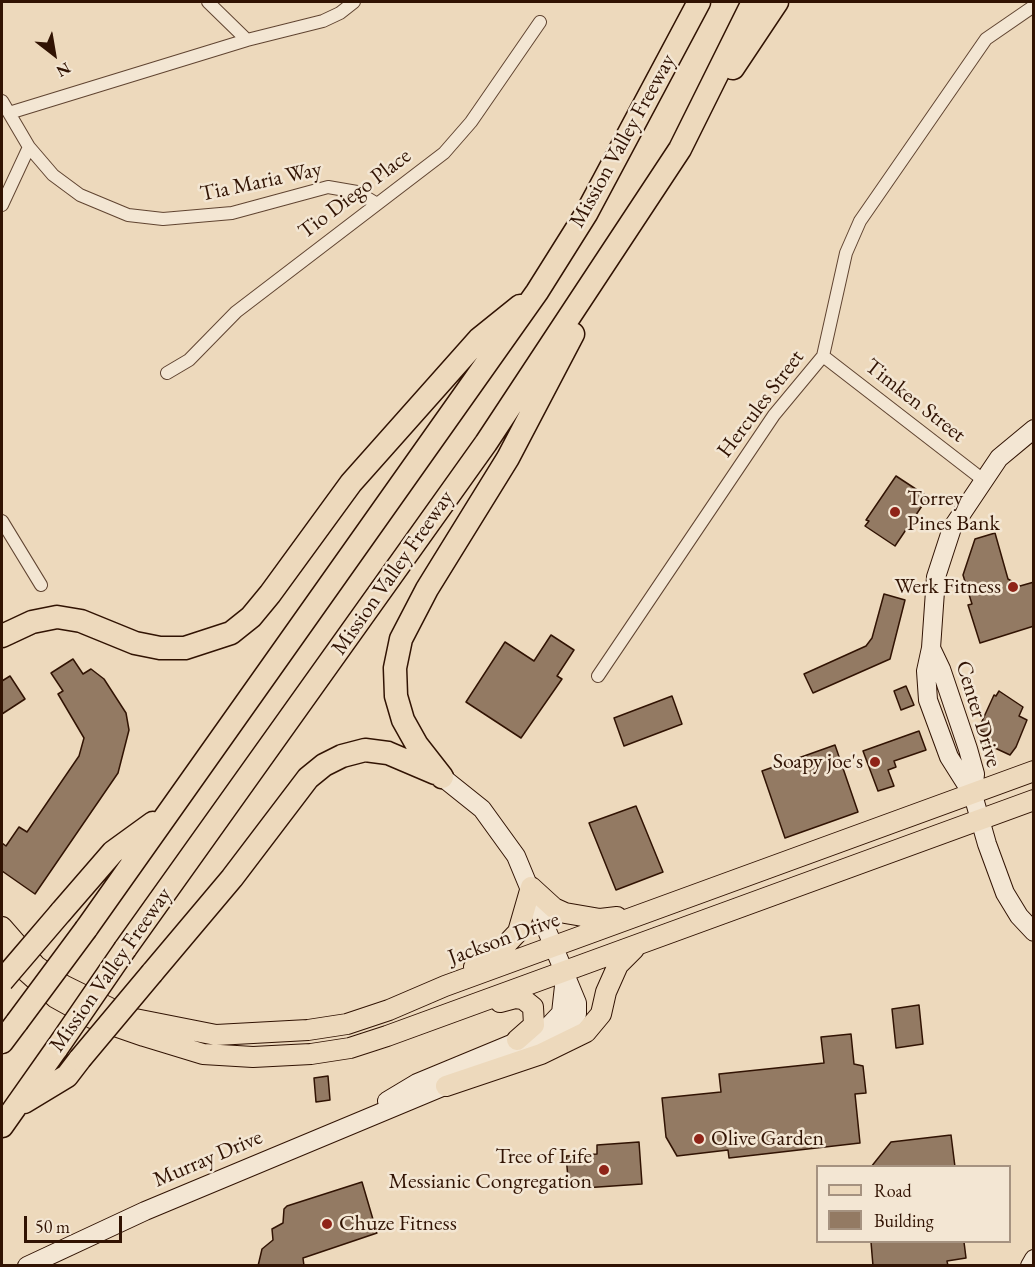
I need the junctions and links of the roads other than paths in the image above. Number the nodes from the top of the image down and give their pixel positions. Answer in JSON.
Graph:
{"nodes":[{"id":1,"x":208,"y":2,"type":"edge"},
{"id":2,"x":354,"y":2,"type":"edge"},
{"id":3,"x":699,"y":2,"type":"edge"},
{"id":4,"x":753,"y":2,"type":"edge"},
{"id":5,"x":777,"y":2,"type":"edge"},
{"id":6,"x":1034,"y":6,"type":"edge"},
{"id":7,"x":540,"y":22,"type":"dead end"},
{"id":8,"x":247,"y":40,"type":"junction"},
{"id":9,"x":2,"y":101,"type":"edge"},
{"id":10,"x":9,"y":113,"type":"junction"},
{"id":11,"x":29,"y":147,"type":"junction"},
{"id":12,"x":680,"y":149,"type":"junction"},
{"id":13,"x":377,"y":204,"type":"junction"},
{"id":14,"x":2,"y":205,"type":"edge"},
{"id":15,"x":629,"y":226,"type":"junction"},
{"id":16,"x":537,"y":292,"type":"junction"},
{"id":17,"x":823,"y":356,"type":"junction"},
{"id":18,"x":167,"y":373,"type":"dead end"},
{"id":19,"x":1034,"y":429,"type":"edge"},
{"id":20,"x":984,"y":476,"type":"junction"},
{"id":21,"x":2,"y":520,"type":"edge"},
{"id":22,"x":41,"y":585,"type":"dead end"},
{"id":23,"x":2,"y":636,"type":"edge"},
{"id":24,"x":598,"y":676,"type":"dead end"},
{"id":25,"x":1034,"y":771,"type":"edge"},
{"id":26,"x":442,"y":777,"type":"junction"},
{"id":27,"x":973,"y":795,"type":"junction"},
{"id":28,"x":1034,"y":800,"type":"edge"},
{"id":29,"x":169,"y":811,"type":"junction"},
{"id":30,"x":981,"y":821,"type":"junction"},
{"id":31,"x":776,"y":866,"type":"junction"},
{"id":32,"x":531,"y":886,"type":"junction"},
{"id":33,"x":650,"y":913,"type":"junction"},
{"id":34,"x":703,"y":921,"type":"junction"},
{"id":35,"x":2,"y":927,"type":"edge"},
{"id":36,"x":1034,"y":932,"type":"edge"},
{"id":37,"x":640,"y":944,"type":"junction"},
{"id":38,"x":555,"y":947,"type":"junction"},
{"id":39,"x":2,"y":950,"type":"edge"},
{"id":40,"x":565,"y":972,"type":"junction"},
{"id":41,"x":2,"y":981,"type":"edge"},
{"id":42,"x":445,"y":986,"type":"junction"},
{"id":43,"x":429,"y":1019,"type":"junction"},
{"id":44,"x":335,"y":1026,"type":"junction"},
{"id":45,"x":517,"y":1040,"type":"junction"},
{"id":46,"x":2,"y":1042,"type":"edge"},
{"id":47,"x":203,"y":1054,"type":"junction"},
{"id":48,"x":446,"y":1086,"type":"junction"},
{"id":49,"x":8,"y":1117,"type":"edge"},
{"id":50,"x":342,"y":1129,"type":"junction"},
{"id":51,"x":1034,"y":1259,"type":"edge"},
{"id":52,"x":27,"y":1266,"type":"edge"},
{"id":53,"x":1030,"y":1266,"type":"edge"}],
"edges":[{"from":1,"to":8,"type":"street"},
{"from":2,"to":8,"type":"street"},
{"from":3,"to":16,"type":"highway","name":"Mission Valley Freeway"},
{"from":4,"to":12,"type":"highway","name":"Mission Valley Freeway"},
{"from":5,"to":12,"type":"highway"},
{"from":6,"to":17,"type":"street","name":"Hercules Street"},
{"from":7,"to":13,"type":"street","name":"Tio Diego Place"},
{"from":8,"to":10,"type":"street"},
{"from":9,"to":10,"type":"street","name":"Tia Maria Way"},
{"from":10,"to":11,"type":"street","name":"Tia Maria Way"},
{"from":11,"to":13,"type":"street","name":"Tia Maria Way"},
{"from":11,"to":14,"type":"street"},
{"from":12,"to":15,"type":"highway","name":"Mission Valley Freeway"},
{"from":13,"to":18,"type":"street","name":"Tio Diego Place"},
{"from":15,"to":26,"type":"highway"},
{"from":15,"to":49,"type":"highway","name":"Mission Valley Freeway","bridge":true},
{"from":16,"to":23,"type":"highway"},
{"from":16,"to":29,"type":"highway","name":"Mission Valley Freeway"},
{"from":17,"to":20,"type":"street","name":"Timken Street"},
{"from":17,"to":24,"type":"street","name":"Hercules Street"},
{"from":19,"to":20,"type":"main road","name":"Center Drive"},
{"from":20,"to":27,"type":"main road","name":"Center Drive"},
{"from":21,"to":22,"type":"street"},
{"from":25,"to":27,"type":"main road","name":"Jackson Drive"},
{"from":26,"to":32,"type":"main road","name":"Murray Drive"},
{"from":26,"to":49,"type":"highway","bridge":true},
{"from":27,"to":30,"type":"main road","name":"Center Drive"},
{"from":27,"to":31,"type":"main road","name":"Jackson Drive"},
{"from":28,"to":30,"type":"main road"},
{"from":29,"to":41,"type":"highway","bridge":true},
{"from":29,"to":46,"type":"highway","name":"Mission Valley Freeway","bridge":true},
{"from":30,"to":34,"type":"main road"},
{"from":30,"to":36,"type":"main road","name":"Center Drive"},
{"from":31,"to":33,"type":"main road","name":"Jackson Drive"},
{"from":31,"to":34,"type":"main road"},
{"from":32,"to":33,"type":"main road"},
{"from":32,"to":38,"type":"main road","name":"Murray Drive"},
{"from":32,"to":42,"type":"main road"},
{"from":33,"to":38,"type":"main road","name":"Jackson Drive"},
{"from":34,"to":37,"type":"main road"},
{"from":35,"to":44,"type":"main road","name":"Jackson Drive"},
{"from":37,"to":40,"type":"main road"},
{"from":37,"to":48,"type":"main road"},
{"from":38,"to":40,"type":"main road","name":"Murray Drive"},
{"from":38,"to":42,"type":"main road","name":"Jackson Drive"},
{"from":39,"to":47,"type":"main road"},
{"from":40,"to":43,"type":"main road"},
{"from":40,"to":45,"type":"main road","name":"Murray Drive"},
{"from":40,"to":48,"type":"main road","name":"Murray Drive"},
{"from":42,"to":44,"type":"main road","name":"Jackson Drive"},
{"from":43,"to":45,"type":"main road"},
{"from":43,"to":47,"type":"main road"},
{"from":44,"to":47,"type":"main road"},
{"from":45,"to":50,"type":"main road","name":"Murray Drive"},
{"from":48,"to":50,"type":"main road","name":"Murray Drive"},
{"from":50,"to":52,"type":"main road","name":"Murray Drive"},
{"from":51,"to":53,"type":"main road"}]}
